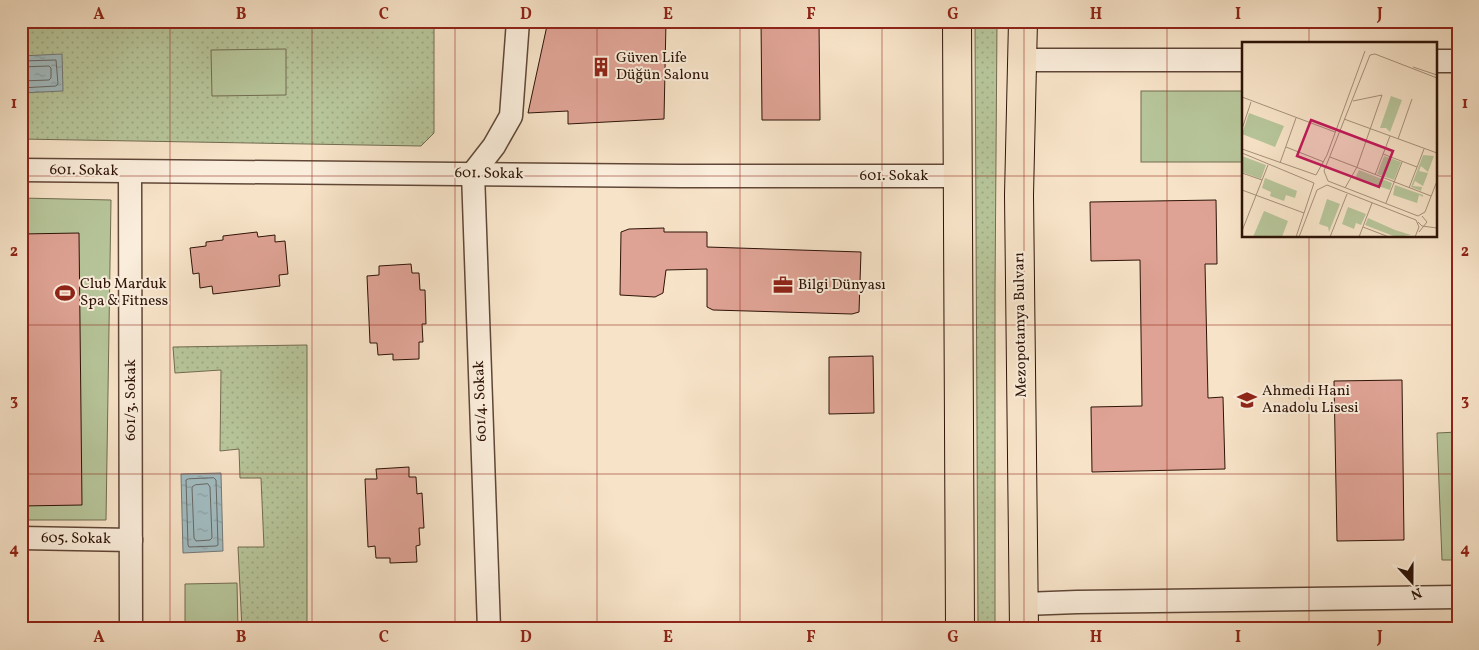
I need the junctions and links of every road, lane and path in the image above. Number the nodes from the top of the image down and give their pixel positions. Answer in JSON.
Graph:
{"nodes":[{"id":1,"x":518,"y":21,"type":"edge"},
{"id":2,"x":957,"y":21,"type":"edge"},
{"id":3,"x":1022,"y":21,"type":"edge"},
{"id":4,"x":1022,"y":60,"type":"junction"},
{"id":5,"x":1242,"y":60,"type":"edge"},
{"id":6,"x":1436,"y":61,"type":"edge"},
{"id":7,"x":1458,"y":61,"type":"edge"},
{"id":8,"x":21,"y":170,"type":"edge"},
{"id":9,"x":130,"y":172,"type":"junction"},
{"id":10,"x":473,"y":173,"type":"junction"},
{"id":11,"x":957,"y":176,"type":"junction"},
{"id":12,"x":21,"y":538,"type":"edge"},
{"id":13,"x":131,"y":540,"type":"junction"},
{"id":14,"x":1458,"y":597,"type":"edge"},
{"id":15,"x":1024,"y":616,"type":"edge"},
{"id":16,"x":131,"y":629,"type":"edge"},
{"id":17,"x":489,"y":629,"type":"edge"},
{"id":18,"x":960,"y":629,"type":"edge"}],
"edges":[{"from":1,"to":10,"type":"street"},
{"from":2,"to":11,"type":"main road"},
{"from":3,"to":4,"type":"main road","name":"Mezopotamya Bulvarı"},
{"from":4,"to":5,"type":"street"},
{"from":4,"to":15,"type":"main road","name":"Mezopotamya Bulvarı"},
{"from":6,"to":7,"type":"street"},
{"from":8,"to":9,"type":"street","name":"601. Sokak"},
{"from":9,"to":10,"type":"street","name":"601. Sokak"},
{"from":9,"to":13,"type":"street","name":"601/3. Sokak"},
{"from":10,"to":11,"type":"street","name":"601. Sokak"},
{"from":10,"to":17,"type":"street","name":"601/4. Sokak"},
{"from":11,"to":18,"type":"main road"},
{"from":12,"to":13,"type":"street","name":"605. Sokak"},
{"from":13,"to":16,"type":"street","name":"601/3. Sokak"},
{"from":14,"to":15,"type":"street"}]}
